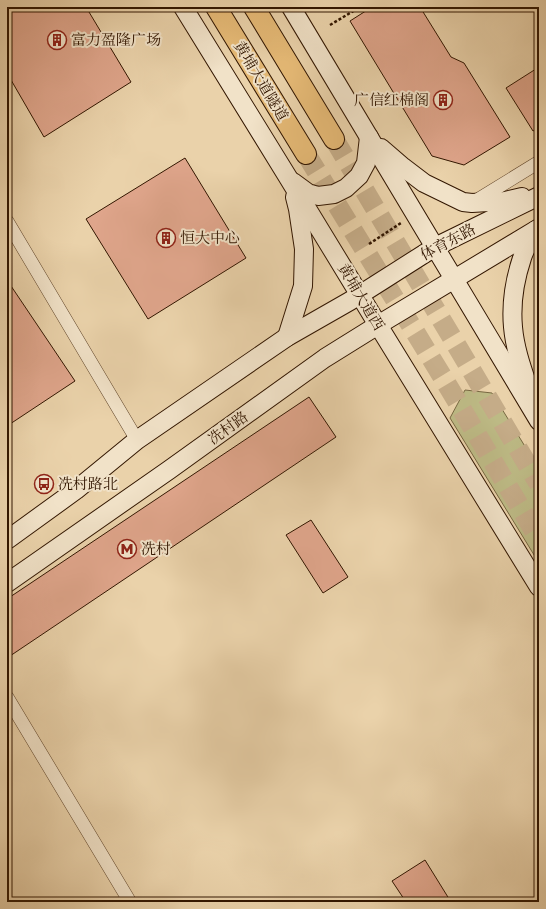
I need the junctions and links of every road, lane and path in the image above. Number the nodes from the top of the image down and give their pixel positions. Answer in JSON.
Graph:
{"nodes":[{"id":1,"x":183,"y":7,"type":"edge"},
{"id":2,"x":216,"y":7,"type":"edge"},
{"id":3,"x":254,"y":7,"type":"edge"},
{"id":4,"x":291,"y":7,"type":"edge"},
{"id":5,"x":360,"y":7,"type":"edge"},
{"id":6,"x":330,"y":25,"type":"dead end"},
{"id":7,"x":369,"y":137,"type":"junction"},
{"id":8,"x":334,"y":139,"type":"tunnel mouth"},
{"id":9,"x":306,"y":154,"type":"tunnel mouth"},
{"id":10,"x":539,"y":162,"type":"edge"},
{"id":11,"x":289,"y":179,"type":"junction"},
{"id":12,"x":539,"y":192,"type":"edge"},
{"id":13,"x":539,"y":196,"type":"edge"},
{"id":14,"x":472,"y":203,"type":"junction"},
{"id":15,"x":7,"y":221,"type":"edge"},
{"id":16,"x":402,"y":223,"type":"dead end"},
{"id":17,"x":537,"y":229,"type":"edge"},
{"id":18,"x":369,"y":244,"type":"dead end"},
{"id":19,"x":435,"y":247,"type":"junction"},
{"id":20,"x":454,"y":279,"type":"junction"},
{"id":21,"x":360,"y":295,"type":"junction"},
{"id":22,"x":378,"y":325,"type":"junction"},
{"id":23,"x":287,"y":337,"type":"junction"},
{"id":24,"x":539,"y":420,"type":"edge"},
{"id":25,"x":137,"y":440,"type":"junction"},
{"id":26,"x":7,"y":540,"type":"edge"},
{"id":27,"x":7,"y":583,"type":"edge"},
{"id":28,"x":539,"y":587,"type":"edge"},
{"id":29,"x":7,"y":697,"type":"edge"},
{"id":30,"x":130,"y":902,"type":"edge"}],
"edges":[{"from":1,"to":11,"type":"main road","name":"黄埔大道西"},
{"from":2,"to":9,"type":"main road","name":"黄埔大道隧道"},
{"from":3,"to":8,"type":"main road"},
{"from":4,"to":7,"type":"main road"},
{"from":5,"to":6,"type":"path"},
{"from":7,"to":11,"type":"main road"},
{"from":7,"to":14,"type":"main road"},
{"from":7,"to":19,"type":"main road"},
{"from":10,"to":14,"type":"street"},
{"from":11,"to":21,"type":"main road","name":"黄埔大道西"},
{"from":11,"to":23,"type":"main road"},
{"from":12,"to":14,"type":"main road"},
{"from":13,"to":19,"type":"main road","name":"体育东路"},
{"from":15,"to":25,"type":"street"},
{"from":16,"to":18,"type":"path"},
{"from":17,"to":20,"type":"main road"},
{"from":17,"to":24,"type":"main road"},
{"from":19,"to":20,"type":"main road"},
{"from":19,"to":21,"type":"main road","name":"体育东路"},
{"from":20,"to":22,"type":"main road","name":"冼村路"},
{"from":20,"to":24,"type":"main road"},
{"from":21,"to":22,"type":"main road","name":"黄埔大道西"},
{"from":21,"to":23,"type":"main road"},
{"from":22,"to":27,"type":"main road","name":"冼村路"},
{"from":22,"to":28,"type":"main road","name":"黄埔大道西"},
{"from":23,"to":25,"type":"main road"},
{"from":25,"to":26,"type":"main road"},
{"from":29,"to":30,"type":"street"}]}
